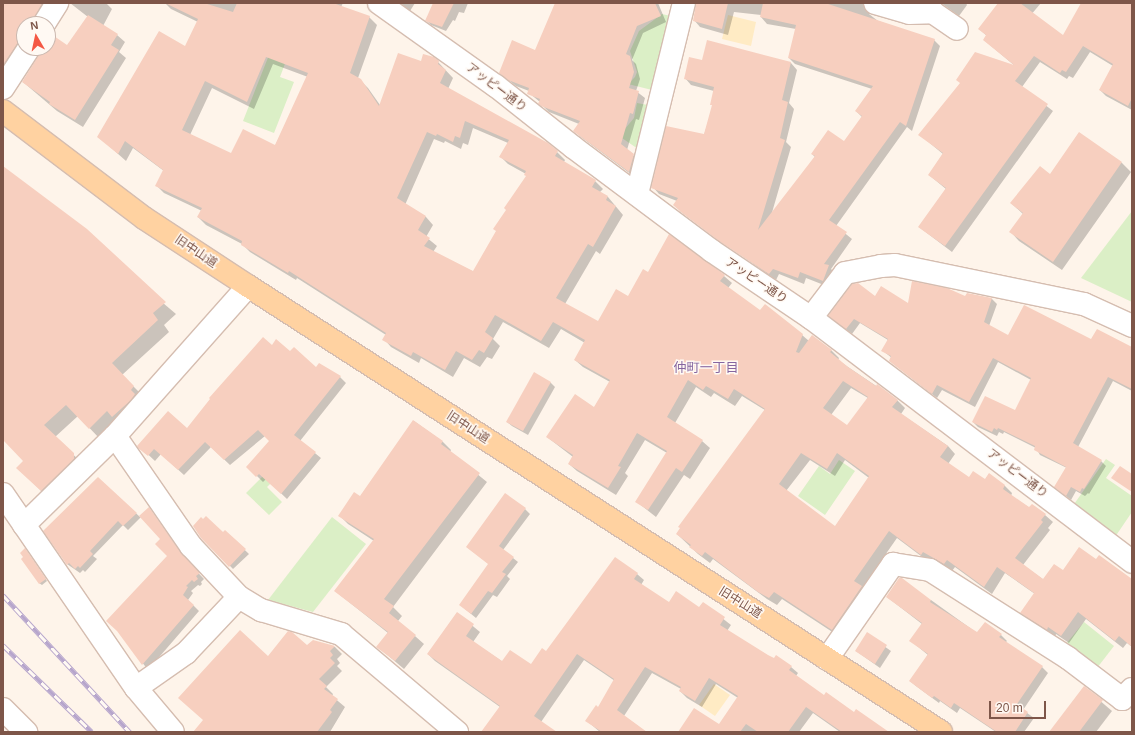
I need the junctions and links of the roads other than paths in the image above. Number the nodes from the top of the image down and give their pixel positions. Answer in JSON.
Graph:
{"nodes":[{"id":1,"x":57,"y":3,"type":"edge"},
{"id":2,"x":379,"y":3,"type":"edge"},
{"id":3,"x":684,"y":3,"type":"edge"},
{"id":4,"x":875,"y":3,"type":"edge"},
{"id":5,"x":926,"y":8,"type":"edge"},
{"id":6,"x":49,"y":16,"type":"edge"},
{"id":7,"x":957,"y":29,"type":"dead end"},
{"id":8,"x":23,"y":56,"type":"edge"},
{"id":9,"x":3,"y":88,"type":"edge"},
{"id":10,"x":3,"y":111,"type":"edge"},
{"id":11,"x":637,"y":194,"type":"junction"},
{"id":12,"x":248,"y":286,"type":"junction"},
{"id":13,"x":811,"y":318,"type":"junction"},
{"id":14,"x":1132,"y":326,"type":"edge"},
{"id":15,"x":115,"y":436,"type":"junction"},
{"id":16,"x":3,"y":494,"type":"edge"},
{"id":17,"x":24,"y":525,"type":"junction"},
{"id":18,"x":1132,"y":562,"type":"edge"},
{"id":19,"x":239,"y":597,"type":"junction"},
{"id":20,"x":827,"y":658,"type":"junction"},
{"id":21,"x":136,"y":688,"type":"junction"},
{"id":22,"x":1132,"y":689,"type":"edge"},
{"id":23,"x":3,"y":709,"type":"edge"},
{"id":24,"x":26,"y":732,"type":"edge"},
{"id":25,"x":173,"y":732,"type":"edge"},
{"id":26,"x":457,"y":732,"type":"edge"},
{"id":27,"x":941,"y":732,"type":"edge"}],
"edges":[{"from":1,"to":6,"type":"street"},
{"from":2,"to":11,"type":"street","name":"アッピー通り"},
{"from":3,"to":11,"type":"street"},
{"from":4,"to":5,"type":"street"},
{"from":5,"to":7,"type":"street"},
{"from":8,"to":9,"type":"street"},
{"from":10,"to":12,"type":"main road","name":"旧中山道"},
{"from":11,"to":13,"type":"street","name":"アッピー通り"},
{"from":12,"to":15,"type":"street"},
{"from":12,"to":20,"type":"main road","name":"旧中山道"},
{"from":13,"to":14,"type":"street"},
{"from":13,"to":18,"type":"street","name":"アッピー通り"},
{"from":15,"to":17,"type":"street"},
{"from":15,"to":19,"type":"street"},
{"from":16,"to":17,"type":"street"},
{"from":17,"to":21,"type":"street"},
{"from":19,"to":21,"type":"street"},
{"from":19,"to":26,"type":"street"},
{"from":20,"to":22,"type":"street"},
{"from":20,"to":27,"type":"main road","name":"旧中山道"},
{"from":21,"to":25,"type":"street"},
{"from":23,"to":24,"type":"street"}]}
